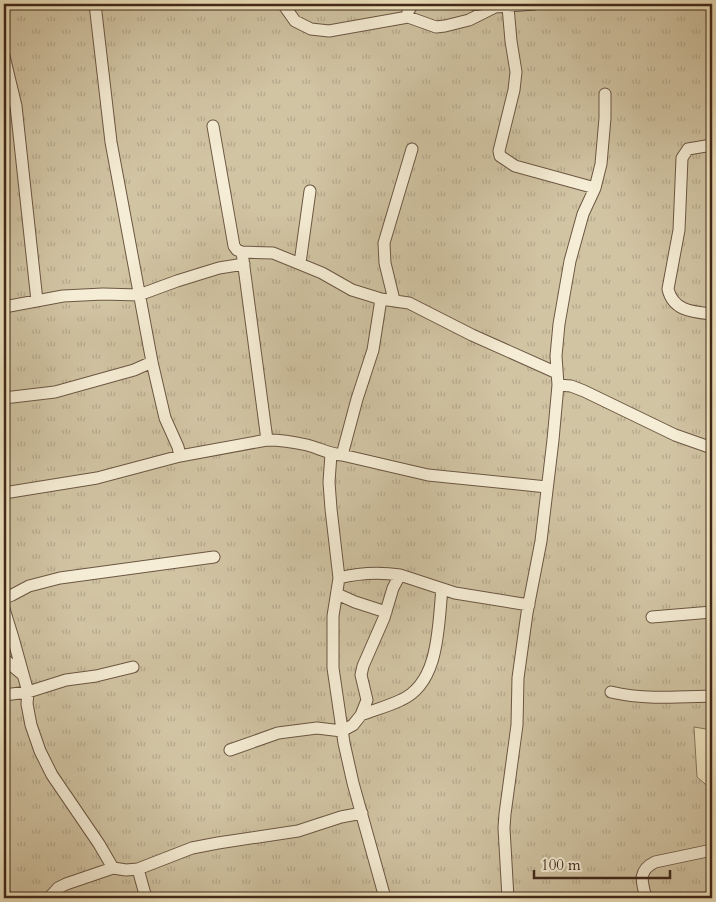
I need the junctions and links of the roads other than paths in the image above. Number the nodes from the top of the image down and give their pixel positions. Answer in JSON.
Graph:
{"nodes":[{"id":1,"x":95,"y":4,"type":"edge"},
{"id":2,"x":283,"y":4,"type":"edge"},
{"id":3,"x":412,"y":4,"type":"edge"},
{"id":4,"x":472,"y":4,"type":"edge"},
{"id":5,"x":535,"y":4,"type":"edge"},
{"id":6,"x":508,"y":6,"type":"junction"},
{"id":7,"x":495,"y":7,"type":"junction"},
{"id":8,"x":408,"y":17,"type":"junction"},
{"id":9,"x":4,"y":56,"type":"edge"},
{"id":10,"x":605,"y":94,"type":"dead end"},
{"id":11,"x":212,"y":126,"type":"dead end"},
{"id":12,"x":712,"y":145,"type":"edge"},
{"id":13,"x":412,"y":149,"type":"dead end"},
{"id":14,"x":595,"y":188,"type":"junction"},
{"id":15,"x":310,"y":190,"type":"dead end"},
{"id":16,"x":243,"y":258,"type":"junction"},
{"id":17,"x":300,"y":263,"type":"junction"},
{"id":18,"x":140,"y":295,"type":"junction"},
{"id":19,"x":380,"y":299,"type":"junction"},
{"id":20,"x":394,"y":300,"type":"junction"},
{"id":21,"x":37,"y":301,"type":"junction"},
{"id":22,"x":4,"y":307,"type":"edge"},
{"id":23,"x":712,"y":314,"type":"edge"},
{"id":24,"x":152,"y":362,"type":"junction"},
{"id":25,"x":557,"y":373,"type":"junction"},
{"id":26,"x":558,"y":385,"type":"junction"},
{"id":27,"x":4,"y":398,"type":"edge"},
{"id":28,"x":267,"y":440,"type":"junction"},
{"id":29,"x":712,"y":448,"type":"edge"},
{"id":30,"x":336,"y":454,"type":"junction"},
{"id":31,"x":180,"y":456,"type":"junction"},
{"id":32,"x":547,"y":488,"type":"junction"},
{"id":33,"x":4,"y":493,"type":"edge"},
{"id":34,"x":214,"y":557,"type":"dead end"},
{"id":35,"x":400,"y":575,"type":"junction"},
{"id":36,"x":339,"y":578,"type":"junction"},
{"id":37,"x":442,"y":589,"type":"junction"},
{"id":38,"x":337,"y":594,"type":"junction"},
{"id":39,"x":4,"y":598,"type":"edge"},
{"id":40,"x":529,"y":605,"type":"junction"},
{"id":41,"x":4,"y":608,"type":"edge"},
{"id":42,"x":386,"y":612,"type":"junction"},
{"id":43,"x":712,"y":612,"type":"edge"},
{"id":44,"x":652,"y":617,"type":"dead end"},
{"id":45,"x":4,"y":659,"type":"edge"},
{"id":46,"x":133,"y":667,"type":"dead end"},
{"id":47,"x":22,"y":674,"type":"junction"},
{"id":48,"x":28,"y":692,"type":"junction"},
{"id":49,"x":611,"y":692,"type":"dead end"},
{"id":50,"x":4,"y":695,"type":"edge"},
{"id":51,"x":712,"y":696,"type":"edge"},
{"id":52,"x":361,"y":715,"type":"junction"},
{"id":53,"x":342,"y":731,"type":"junction"},
{"id":54,"x":230,"y":750,"type":"dead end"},
{"id":55,"x":362,"y":813,"type":"junction"},
{"id":56,"x":712,"y":850,"type":"edge"},
{"id":57,"x":113,"y":868,"type":"junction"},
{"id":58,"x":138,"y":869,"type":"junction"},
{"id":59,"x":4,"y":893,"type":"edge"},
{"id":60,"x":8,"y":898,"type":"edge"},
{"id":61,"x":49,"y":898,"type":"edge"},
{"id":62,"x":146,"y":898,"type":"edge"},
{"id":63,"x":385,"y":898,"type":"edge"},
{"id":64,"x":505,"y":898,"type":"edge"},
{"id":65,"x":646,"y":898,"type":"edge"}],
"edges":[{"from":1,"to":18,"type":"street"},
{"from":2,"to":8,"type":"street"},
{"from":3,"to":8,"type":"street"},
{"from":4,"to":7,"type":"street"},
{"from":5,"to":6,"type":"street"},
{"from":6,"to":7,"type":"street"},
{"from":6,"to":14,"type":"street"},
{"from":7,"to":8,"type":"street"},
{"from":9,"to":21,"type":"street"},
{"from":10,"to":14,"type":"street"},
{"from":11,"to":16,"type":"street"},
{"from":12,"to":23,"type":"street"},
{"from":13,"to":20,"type":"street"},
{"from":14,"to":25,"type":"street"},
{"from":15,"to":17,"type":"street"},
{"from":16,"to":17,"type":"street"},
{"from":16,"to":18,"type":"street"},
{"from":16,"to":28,"type":"street"},
{"from":17,"to":19,"type":"street"},
{"from":18,"to":21,"type":"street"},
{"from":18,"to":24,"type":"street"},
{"from":19,"to":20,"type":"street"},
{"from":19,"to":30,"type":"street"},
{"from":20,"to":25,"type":"street"},
{"from":21,"to":22,"type":"street"},
{"from":24,"to":27,"type":"street"},
{"from":24,"to":31,"type":"street"},
{"from":25,"to":26,"type":"street"},
{"from":26,"to":29,"type":"street"},
{"from":26,"to":32,"type":"street"},
{"from":28,"to":30,"type":"street"},
{"from":28,"to":31,"type":"street"},
{"from":30,"to":32,"type":"street"},
{"from":30,"to":36,"type":"street"},
{"from":31,"to":33,"type":"street"},
{"from":32,"to":40,"type":"street"},
{"from":34,"to":39,"type":"street"},
{"from":35,"to":36,"type":"street"},
{"from":35,"to":37,"type":"street"},
{"from":35,"to":42,"type":"street"},
{"from":36,"to":38,"type":"street"},
{"from":37,"to":40,"type":"street"},
{"from":37,"to":52,"type":"street"},
{"from":38,"to":42,"type":"street"},
{"from":38,"to":53,"type":"street"},
{"from":40,"to":64,"type":"street"},
{"from":41,"to":47,"type":"street"},
{"from":42,"to":52,"type":"street"},
{"from":43,"to":44,"type":"street"},
{"from":45,"to":47,"type":"street"},
{"from":46,"to":48,"type":"street"},
{"from":47,"to":48,"type":"street"},
{"from":48,"to":50,"type":"street"},
{"from":48,"to":57,"type":"street"},
{"from":49,"to":51,"type":"street"},
{"from":52,"to":53,"type":"street"},
{"from":53,"to":54,"type":"street"},
{"from":53,"to":55,"type":"street"},
{"from":55,"to":58,"type":"street"},
{"from":55,"to":63,"type":"street"},
{"from":56,"to":65,"type":"street"},
{"from":57,"to":58,"type":"street"},
{"from":57,"to":61,"type":"street"},
{"from":58,"to":62,"type":"street"},
{"from":59,"to":60,"type":"street"}]}
